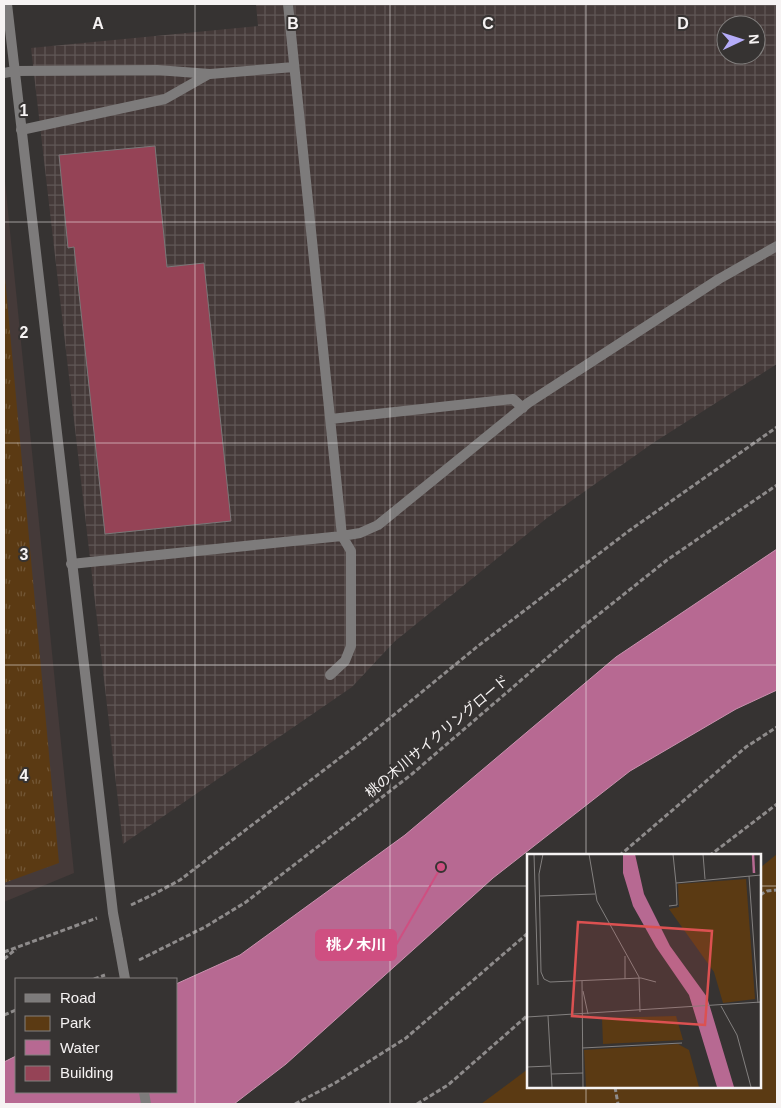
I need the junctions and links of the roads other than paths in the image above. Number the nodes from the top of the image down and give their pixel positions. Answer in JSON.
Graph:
{"nodes":[{"id":1,"x":7,"y":4,"type":"edge"},
{"id":2,"x":288,"y":4,"type":"edge"},
{"id":3,"x":294,"y":67,"type":"junction"},
{"id":4,"x":15,"y":72,"type":"junction"},
{"id":5,"x":4,"y":73,"type":"edge"},
{"id":6,"x":210,"y":74,"type":"junction"},
{"id":7,"x":21,"y":130,"type":"junction"},
{"id":8,"x":777,"y":246,"type":"edge"},
{"id":9,"x":523,"y":408,"type":"junction"},
{"id":10,"x":331,"y":419,"type":"junction"},
{"id":11,"x":342,"y":536,"type":"junction"},
{"id":12,"x":71,"y":564,"type":"junction"},
{"id":13,"x":330,"y":676,"type":"dead end"},
{"id":14,"x":125,"y":978,"type":"edge"}],
"edges":[{"from":1,"to":4,"type":"street"},
{"from":2,"to":3,"type":"street"},
{"from":3,"to":6,"type":"street"},
{"from":3,"to":10,"type":"street"},
{"from":4,"to":5,"type":"street"},
{"from":4,"to":6,"type":"street"},
{"from":4,"to":7,"type":"street"},
{"from":6,"to":7,"type":"street"},
{"from":7,"to":12,"type":"street"},
{"from":8,"to":9,"type":"street"},
{"from":9,"to":10,"type":"street"},
{"from":9,"to":11,"type":"street"},
{"from":10,"to":11,"type":"street"},
{"from":11,"to":12,"type":"street"},
{"from":11,"to":13,"type":"street"},
{"from":12,"to":14,"type":"street","bridge":true}]}
